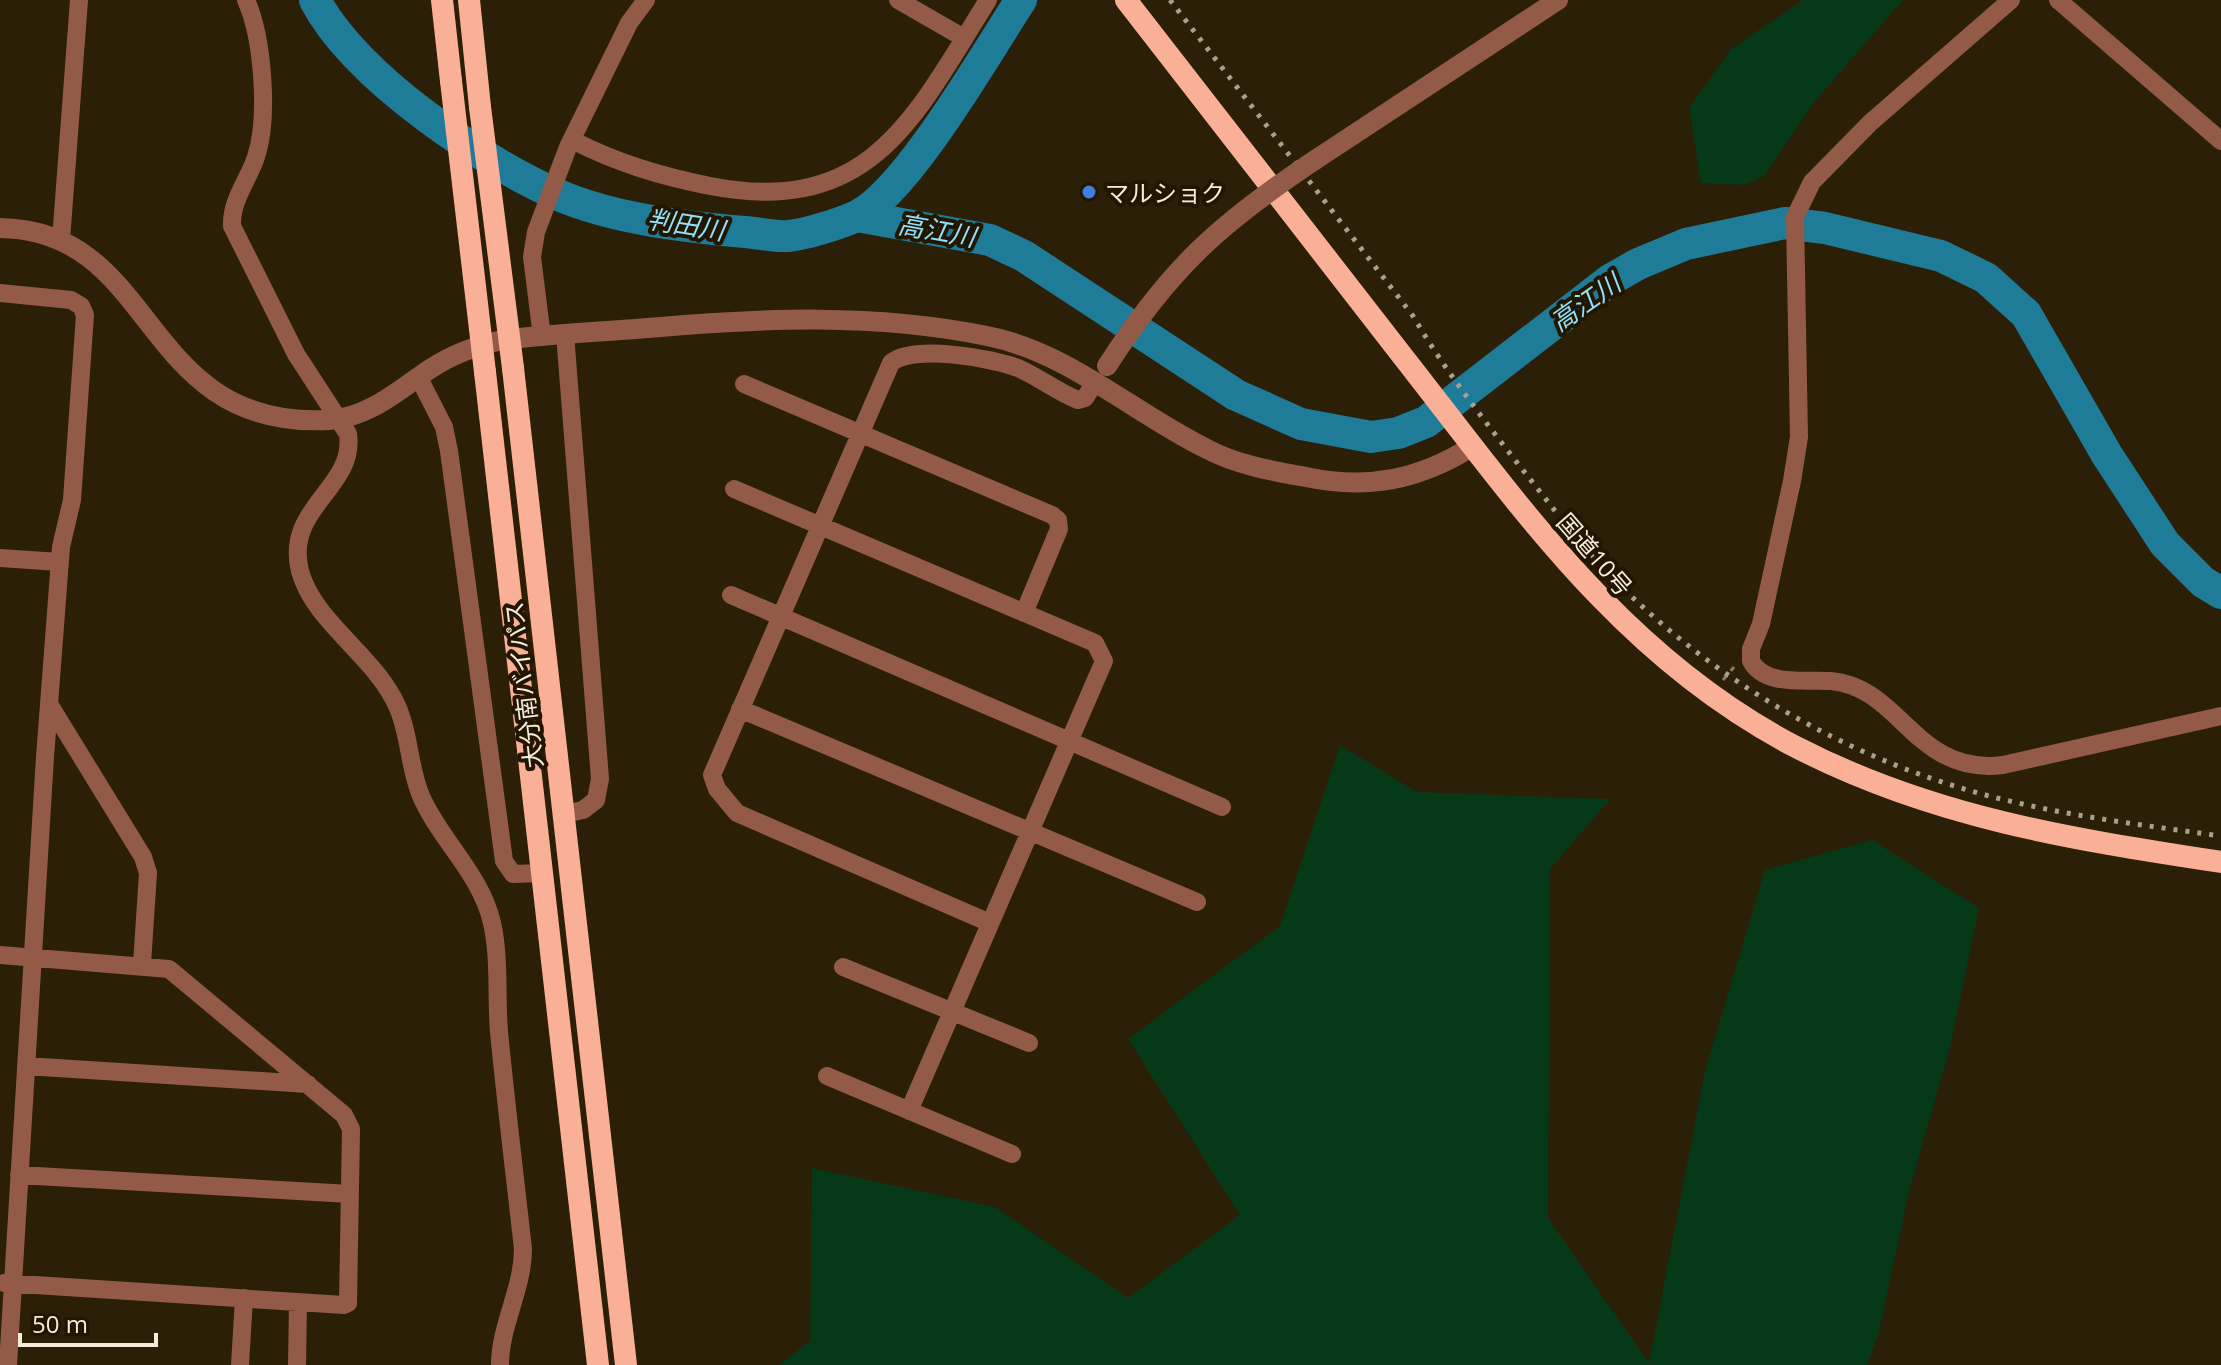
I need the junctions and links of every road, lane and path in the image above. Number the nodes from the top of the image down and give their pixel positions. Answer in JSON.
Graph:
{"nodes":[{"id":1,"x":79,"y":0,"type":"edge"},
{"id":2,"x":246,"y":0,"type":"edge"},
{"id":3,"x":442,"y":0,"type":"edge"},
{"id":4,"x":469,"y":0,"type":"edge"},
{"id":5,"x":646,"y":0,"type":"edge"},
{"id":6,"x":898,"y":0,"type":"edge"},
{"id":7,"x":988,"y":0,"type":"edge"},
{"id":8,"x":1126,"y":0,"type":"edge"},
{"id":9,"x":1558,"y":0,"type":"edge"},
{"id":10,"x":2011,"y":0,"type":"edge"},
{"id":11,"x":2058,"y":0,"type":"edge"},
{"id":12,"x":964,"y":38,"type":"junction"},
{"id":13,"x":2221,"y":141,"type":"edge"},
{"id":14,"x":570,"y":143,"type":"junction"},
{"id":15,"x":0,"y":228,"type":"edge"},
{"id":16,"x":61,"y":240,"type":"junction"},
{"id":17,"x":0,"y":293,"type":"edge"},
{"id":18,"x":565,"y":334,"type":"junction"},
{"id":19,"x":542,"y":337,"type":"junction"},
{"id":20,"x":1101,"y":374,"type":"junction"},
{"id":21,"x":419,"y":378,"type":"junction"},
{"id":22,"x":744,"y":384,"type":"dead end"},
{"id":23,"x":339,"y":419,"type":"junction"},
{"id":24,"x":858,"y":432,"type":"junction"},
{"id":25,"x":1473,"y":446,"type":"junction"},
{"id":26,"x":734,"y":489,"type":"dead end"},
{"id":27,"x":819,"y":526,"type":"junction"},
{"id":28,"x":0,"y":558,"type":"edge"},
{"id":29,"x":59,"y":562,"type":"junction"},
{"id":30,"x":731,"y":595,"type":"dead end"},
{"id":31,"x":1024,"y":613,"type":"junction"},
{"id":32,"x":781,"y":615,"type":"junction"},
{"id":33,"x":1750,"y":655,"type":"junction"},
{"id":34,"x":1712,"y":696,"type":"junction"},
{"id":35,"x":49,"y":704,"type":"junction"},
{"id":36,"x":740,"y":709,"type":"junction"},
{"id":37,"x":2221,"y":716,"type":"edge"},
{"id":38,"x":1069,"y":741,"type":"junction"},
{"id":39,"x":1222,"y":807,"type":"dead end"},
{"id":40,"x":564,"y":814,"type":"junction"},
{"id":41,"x":1030,"y":832,"type":"junction"},
{"id":42,"x":2221,"y":862,"type":"edge"},
{"id":43,"x":543,"y":873,"type":"junction"},
{"id":44,"x":1197,"y":902,"type":"dead end"},
{"id":45,"x":990,"y":923,"type":"junction"},
{"id":46,"x":0,"y":955,"type":"edge"},
{"id":47,"x":33,"y":957,"type":"junction"},
{"id":48,"x":142,"y":964,"type":"junction"},
{"id":49,"x":843,"y":967,"type":"dead end"},
{"id":50,"x":952,"y":1012,"type":"junction"},
{"id":51,"x":1029,"y":1043,"type":"dead end"},
{"id":52,"x":26,"y":1066,"type":"junction"},
{"id":53,"x":827,"y":1076,"type":"dead end"},
{"id":54,"x":308,"y":1084,"type":"junction"},
{"id":55,"x":909,"y":1111,"type":"junction"},
{"id":56,"x":1012,"y":1154,"type":"dead end"},
{"id":57,"x":19,"y":1175,"type":"junction"},
{"id":58,"x":350,"y":1194,"type":"junction"},
{"id":59,"x":6,"y":1283,"type":"edge"},
{"id":60,"x":244,"y":1298,"type":"junction"},
{"id":61,"x":298,"y":1302,"type":"junction"},
{"id":62,"x":8,"y":1365,"type":"edge"},
{"id":63,"x":240,"y":1365,"type":"edge"},
{"id":64,"x":297,"y":1365,"type":"edge"},
{"id":65,"x":500,"y":1365,"type":"edge"},
{"id":66,"x":598,"y":1365,"type":"edge"},
{"id":67,"x":626,"y":1365,"type":"edge"}],
"edges":[{"from":1,"to":16,"type":"street"},
{"from":2,"to":23,"type":"street"},
{"from":3,"to":43,"type":"highway","name":"大分南バイパス","bridge":true},
{"from":4,"to":40,"type":"highway","name":"大分南バイパス","bridge":true},
{"from":5,"to":14,"type":"street"},
{"from":6,"to":12,"type":"street"},
{"from":7,"to":12,"type":"street"},
{"from":8,"to":25,"type":"highway","name":"国道10号"},
{"from":9,"to":20,"type":"street","bridge":true},
{"from":10,"to":33,"type":"street"},
{"from":11,"to":13,"type":"street"},
{"from":12,"to":14,"type":"street"},
{"from":14,"to":19,"type":"street"},
{"from":15,"to":16,"type":"street"},
{"from":16,"to":23,"type":"street"},
{"from":17,"to":29,"type":"street"},
{"from":18,"to":19,"type":"street"},
{"from":18,"to":20,"type":"street"},
{"from":18,"to":40,"type":"street"},
{"from":19,"to":21,"type":"street"},
{"from":20,"to":24,"type":"street"},
{"from":20,"to":25,"type":"street"},
{"from":21,"to":23,"type":"street"},
{"from":21,"to":43,"type":"street"},
{"from":22,"to":24,"type":"street"},
{"from":23,"to":65,"type":"street"},
{"from":24,"to":27,"type":"street"},
{"from":24,"to":31,"type":"street"},
{"from":25,"to":34,"type":"highway","name":"国道10号"},
{"from":26,"to":27,"type":"street"},
{"from":27,"to":31,"type":"street"},
{"from":27,"to":32,"type":"street"},
{"from":28,"to":29,"type":"street"},
{"from":29,"to":35,"type":"street"},
{"from":30,"to":32,"type":"street"},
{"from":31,"to":38,"type":"street"},
{"from":32,"to":36,"type":"street"},
{"from":32,"to":38,"type":"street"},
{"from":33,"to":34,"type":"path"},
{"from":33,"to":37,"type":"street"},
{"from":34,"to":42,"type":"highway","name":"国道10号"},
{"from":35,"to":47,"type":"street"},
{"from":35,"to":48,"type":"street"},
{"from":36,"to":41,"type":"street"},
{"from":36,"to":45,"type":"street"},
{"from":38,"to":39,"type":"street"},
{"from":38,"to":41,"type":"street"},
{"from":40,"to":67,"type":"highway","name":"大分南バイパス"},
{"from":41,"to":44,"type":"street"},
{"from":41,"to":45,"type":"street"},
{"from":43,"to":66,"type":"highway","name":"大分南バイパス"},
{"from":45,"to":50,"type":"street"},
{"from":46,"to":47,"type":"street"},
{"from":47,"to":48,"type":"street"},
{"from":47,"to":52,"type":"street"},
{"from":48,"to":54,"type":"street"},
{"from":49,"to":50,"type":"street"},
{"from":50,"to":51,"type":"street"},
{"from":50,"to":55,"type":"street"},
{"from":52,"to":54,"type":"street"},
{"from":52,"to":57,"type":"street"},
{"from":53,"to":55,"type":"street"},
{"from":54,"to":58,"type":"street"},
{"from":55,"to":56,"type":"street"},
{"from":57,"to":58,"type":"street"},
{"from":57,"to":59,"type":"street"},
{"from":58,"to":61,"type":"street"},
{"from":59,"to":60,"type":"street"},
{"from":59,"to":62,"type":"street"},
{"from":60,"to":61,"type":"street"},
{"from":60,"to":63,"type":"street"},
{"from":61,"to":64,"type":"street"}]}
